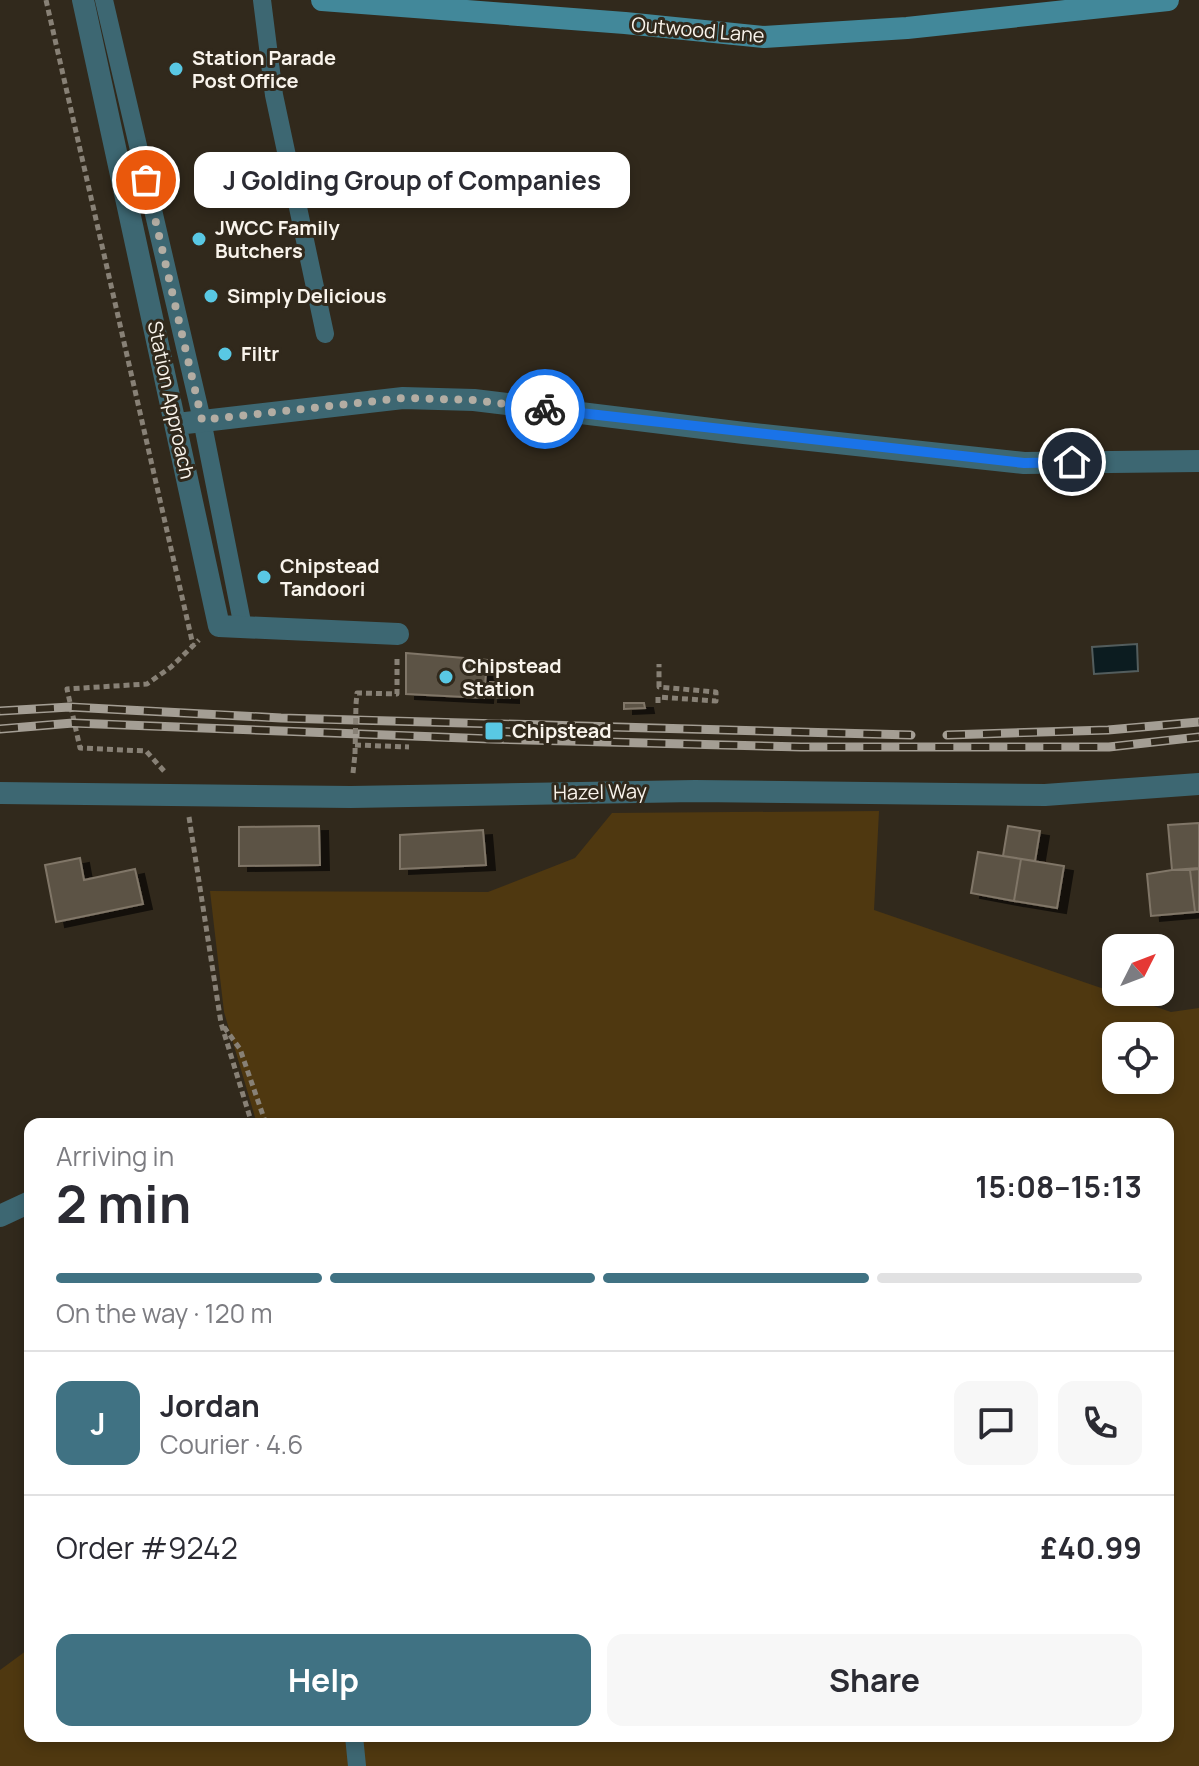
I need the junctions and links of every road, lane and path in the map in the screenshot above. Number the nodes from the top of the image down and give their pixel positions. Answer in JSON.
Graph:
{"nodes":[{"id":1,"x":46,"y":0,"type":"edge"},
{"id":2,"x":83,"y":0,"type":"edge"},
{"id":3,"x":104,"y":0,"type":"edge"},
{"id":4,"x":262,"y":0,"type":"edge"},
{"id":5,"x":322,"y":0,"type":"edge"},
{"id":6,"x":1168,"y":0,"type":"edge"},
{"id":7,"x":1089,"y":4,"type":"edge"},
{"id":8,"x":325,"y":334,"type":"dead end"},
{"id":9,"x":202,"y":420,"type":"junction"},
{"id":10,"x":177,"y":424,"type":"junction"},
{"id":11,"x":1199,"y":461,"type":"edge"},
{"id":12,"x":219,"y":626,"type":"junction"},
{"id":13,"x":243,"y":627,"type":"junction"},
{"id":14,"x":398,"y":634,"type":"joint"},
{"id":15,"x":193,"y":645,"type":"junction"},
{"id":16,"x":659,"y":664,"type":"dead end"},
{"id":17,"x":658,"y":703,"type":"dead end"},
{"id":18,"x":355,"y":745,"type":"junction"},
{"id":19,"x":409,"y":747,"type":"dead end"},
{"id":20,"x":355,"y":754,"type":"dead end"},
{"id":21,"x":1199,"y":784,"type":"edge"},
{"id":22,"x":0,"y":793,"type":"edge"},
{"id":23,"x":186,"y":796,"type":"junction"},
{"id":24,"x":221,"y":1023,"type":"junction"},
{"id":25,"x":250,"y":1118,"type":"edge"},
{"id":26,"x":264,"y":1118,"type":"edge"},
{"id":27,"x":24,"y":1205,"type":"edge"},
{"id":28,"x":0,"y":1216,"type":"edge"},
{"id":29,"x":355,"y":1742,"type":"edge"},
{"id":30,"x":357,"y":1766,"type":"edge"}],
"edges":[{"from":1,"to":15,"type":"path"},
{"from":2,"to":10,"type":"street","name":"Station Approach"},
{"from":3,"to":9,"type":"lane"},
{"from":4,"to":8,"type":"lane"},
{"from":5,"to":7,"type":"main road","name":"Outwood Lane"},
{"from":6,"to":7,"type":"main road","name":"Outwood Lane"},
{"from":9,"to":10,"type":"street"},
{"from":9,"to":11,"type":"street"},
{"from":9,"to":13,"type":"lane"},
{"from":10,"to":12,"type":"street","name":"Station Approach"},
{"from":12,"to":13,"type":"street"},
{"from":12,"to":15,"type":"path"},
{"from":13,"to":14,"type":"street"},
{"from":14,"to":18,"type":"path","bridge":true},
{"from":15,"to":23,"type":"path"},
{"from":16,"to":17,"type":"path"},
{"from":18,"to":19,"type":"path"},
{"from":18,"to":20,"type":"path","bridge":true},
{"from":21,"to":23,"type":"street","name":"Hazel Way"},
{"from":22,"to":23,"type":"street","name":"Hazel Way"},
{"from":23,"to":24,"type":"path"},
{"from":24,"to":25,"type":"path"},
{"from":24,"to":26,"type":"path"},
{"from":27,"to":28,"type":"street"},
{"from":29,"to":30,"type":"lane"}]}
